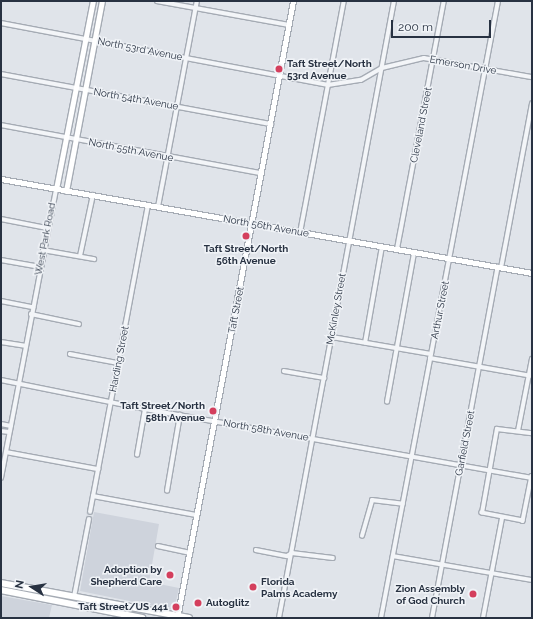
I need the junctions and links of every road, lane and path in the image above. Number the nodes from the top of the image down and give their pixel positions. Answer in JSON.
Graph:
{"nodes":[{"id":1,"x":93,"y":1,"type":"edge"},
{"id":2,"x":102,"y":1,"type":"edge"},
{"id":3,"x":157,"y":1,"type":"edge"},
{"id":4,"x":198,"y":1,"type":"edge"},
{"id":5,"x":294,"y":1,"type":"edge"},
{"id":6,"x":344,"y":1,"type":"edge"},
{"id":7,"x":394,"y":1,"type":"edge"},
{"id":8,"x":444,"y":1,"type":"edge"},
{"id":9,"x":498,"y":1,"type":"edge"},
{"id":10,"x":196,"y":8,"type":"junction"},
{"id":11,"x":1,"y":23,"type":"edge"},
{"id":12,"x":289,"y":25,"type":"junction"},
{"id":13,"x":86,"y":39,"type":"junction"},
{"id":14,"x":95,"y":40,"type":"junction"},
{"id":15,"x":187,"y":58,"type":"junction"},
{"id":16,"x":434,"y":58,"type":"junction"},
{"id":17,"x":382,"y":68,"type":"junction"},
{"id":18,"x":485,"y":68,"type":"junction"},
{"id":19,"x":1,"y":74,"type":"edge"},
{"id":20,"x":280,"y":75,"type":"junction"},
{"id":21,"x":532,"y":77,"type":"edge"},
{"id":22,"x":328,"y":85,"type":"junction"},
{"id":23,"x":76,"y":88,"type":"junction"},
{"id":24,"x":85,"y":90,"type":"junction"},
{"id":25,"x":532,"y":104,"type":"edge"},
{"id":26,"x":178,"y":107,"type":"junction"},
{"id":27,"x":271,"y":124,"type":"junction"},
{"id":28,"x":1,"y":125,"type":"edge"},
{"id":29,"x":67,"y":137,"type":"junction"},
{"id":30,"x":76,"y":139,"type":"junction"},
{"id":31,"x":168,"y":157,"type":"junction"},
{"id":32,"x":261,"y":174,"type":"junction"},
{"id":33,"x":1,"y":179,"type":"edge"},
{"id":34,"x":56,"y":189,"type":"junction"},
{"id":35,"x":66,"y":191,"type":"junction"},
{"id":36,"x":92,"y":196,"type":"junction"},
{"id":37,"x":148,"y":205,"type":"junction"},
{"id":38,"x":158,"y":207,"type":"junction"},
{"id":39,"x":1,"y":219,"type":"edge"},
{"id":40,"x":252,"y":224,"type":"junction"},
{"id":41,"x":47,"y":228,"type":"junction"},
{"id":42,"x":300,"y":233,"type":"junction"},
{"id":43,"x":348,"y":241,"type":"junction"},
{"id":44,"x":382,"y":247,"type":"junction"},
{"id":45,"x":397,"y":249,"type":"junction"},
{"id":46,"x":43,"y":250,"type":"junction"},
{"id":47,"x":414,"y":253,"type":"junction"},
{"id":48,"x":80,"y":256,"type":"junction"},
{"id":49,"x":94,"y":259,"type":"dead end"},
{"id":50,"x":449,"y":259,"type":"junction"},
{"id":51,"x":1,"y":260,"type":"edge"},
{"id":52,"x":40,"y":267,"type":"junction"},
{"id":53,"x":499,"y":268,"type":"junction"},
{"id":54,"x":532,"y":273,"type":"edge"},
{"id":55,"x":1,"y":301,"type":"edge"},
{"id":56,"x":33,"y":307,"type":"junction"},
{"id":57,"x":31,"y":314,"type":"junction"},
{"id":58,"x":79,"y":324,"type":"dead end"},
{"id":59,"x":332,"y":337,"type":"junction"},
{"id":60,"x":1,"y":342,"type":"edge"},
{"id":61,"x":365,"y":342,"type":"junction"},
{"id":62,"x":25,"y":346,"type":"junction"},
{"id":63,"x":397,"y":348,"type":"junction"},
{"id":64,"x":70,"y":354,"type":"dead end"},
{"id":65,"x":431,"y":356,"type":"junction"},
{"id":66,"x":532,"y":359,"type":"edge"},
{"id":67,"x":118,"y":363,"type":"junction"},
{"id":68,"x":480,"y":367,"type":"junction"},
{"id":69,"x":284,"y":371,"type":"dead end"},
{"id":70,"x":530,"y":376,"type":"edge"},
{"id":71,"x":324,"y":378,"type":"junction"},
{"id":72,"x":1,"y":380,"type":"edge"},
{"id":73,"x":18,"y":383,"type":"junction"},
{"id":74,"x":111,"y":401,"type":"junction"},
{"id":75,"x":387,"y":402,"type":"dead end"},
{"id":76,"x":145,"y":409,"type":"junction"},
{"id":77,"x":180,"y":415,"type":"junction"},
{"id":78,"x":215,"y":421,"type":"junction"},
{"id":79,"x":1,"y":424,"type":"edge"},
{"id":80,"x":10,"y":426,"type":"junction"},
{"id":81,"x":518,"y":430,"type":"junction"},
{"id":82,"x":1,"y":431,"type":"edge"},
{"id":83,"x":9,"y":432,"type":"junction"},
{"id":84,"x":532,"y":433,"type":"edge"},
{"id":85,"x":313,"y":439,"type":"junction"},
{"id":86,"x":6,"y":452,"type":"junction"},
{"id":87,"x":137,"y":456,"type":"dead end"},
{"id":88,"x":412,"y":457,"type":"junction"},
{"id":89,"x":461,"y":466,"type":"junction"},
{"id":90,"x":98,"y":469,"type":"junction"},
{"id":91,"x":488,"y":470,"type":"junction"},
{"id":92,"x":532,"y":477,"type":"edge"},
{"id":93,"x":1,"y":478,"type":"edge"},
{"id":94,"x":167,"y":492,"type":"dead end"},
{"id":95,"x":93,"y":496,"type":"junction"},
{"id":96,"x":403,"y":504,"type":"junction"},
{"id":97,"x":90,"y":512,"type":"dead end"},
{"id":98,"x":197,"y":515,"type":"junction"},
{"id":99,"x":502,"y":518,"type":"junction"},
{"id":100,"x":89,"y":519,"type":"dead end"},
{"id":101,"x":362,"y":536,"type":"dead end"},
{"id":102,"x":158,"y":546,"type":"dead end"},
{"id":103,"x":256,"y":550,"type":"dead end"},
{"id":104,"x":190,"y":553,"type":"junction"},
{"id":105,"x":292,"y":553,"type":"junction"},
{"id":106,"x":393,"y":556,"type":"junction"},
{"id":107,"x":332,"y":558,"type":"dead end"},
{"id":108,"x":442,"y":565,"type":"junction"},
{"id":109,"x":491,"y":574,"type":"junction"},
{"id":110,"x":532,"y":580,"type":"edge"},
{"id":111,"x":1,"y":583,"type":"edge"},
{"id":112,"x":8,"y":584,"type":"junction"},
{"id":113,"x":1,"y":586,"type":"edge"},
{"id":114,"x":1,"y":590,"type":"edge"},
{"id":115,"x":74,"y":597,"type":"junction"},
{"id":116,"x":91,"y":600,"type":"junction"},
{"id":117,"x":65,"y":603,"type":"junction"},
{"id":118,"x":83,"y":606,"type":"junction"},
{"id":119,"x":178,"y":617,"type":"edge"},
{"id":120,"x":142,"y":618,"type":"edge"},
{"id":121,"x":189,"y":618,"type":"edge"},
{"id":122,"x":279,"y":618,"type":"edge"},
{"id":123,"x":381,"y":618,"type":"edge"},
{"id":124,"x":432,"y":618,"type":"edge"},
{"id":125,"x":483,"y":618,"type":"edge"}],
"edges":[{"from":1,"to":13,"type":"street","name":"West Park Road"},
{"from":2,"to":14,"type":"street"},
{"from":3,"to":10,"type":"street"},
{"from":4,"to":10,"type":"street"},
{"from":5,"to":12,"type":"street","name":"Taft Street"},
{"from":6,"to":22,"type":"street"},
{"from":7,"to":17,"type":"street","name":"McKinley Street"},
{"from":8,"to":16,"type":"street","name":"Cleveland Street"},
{"from":9,"to":18,"type":"street","name":"Arthur Street"},
{"from":10,"to":12,"type":"street"},
{"from":10,"to":15,"type":"street"},
{"from":11,"to":13,"type":"street","name":"North 53rd Avenue"},
{"from":12,"to":20,"type":"street","name":"Taft Street"},
{"from":13,"to":14,"type":"street","name":"North 53rd Avenue"},
{"from":13,"to":23,"type":"street","name":"West Park Road"},
{"from":14,"to":15,"type":"street","name":"North 53rd Avenue"},
{"from":14,"to":24,"type":"street"},
{"from":15,"to":20,"type":"street","name":"North 53rd Avenue"},
{"from":15,"to":26,"type":"street"},
{"from":16,"to":17,"type":"street","name":"Emerson Drive"},
{"from":16,"to":18,"type":"street","name":"Emerson Drive"},
{"from":16,"to":45,"type":"street","name":"Cleveland Street"},
{"from":17,"to":22,"type":"street","name":"Emerson Drive"},
{"from":17,"to":43,"type":"street","name":"McKinley Street"},
{"from":18,"to":21,"type":"street","name":"Emerson Drive"},
{"from":18,"to":50,"type":"street","name":"Arthur Street"},
{"from":19,"to":23,"type":"street","name":"North 54th Avenue"},
{"from":20,"to":22,"type":"street","name":"Emerson Drive"},
{"from":20,"to":27,"type":"street","name":"Taft Street"},
{"from":22,"to":42,"type":"street"},
{"from":23,"to":24,"type":"street","name":"North 54th Avenue"},
{"from":23,"to":29,"type":"street","name":"West Park Road"},
{"from":24,"to":26,"type":"street","name":"North 54th Avenue"},
{"from":24,"to":30,"type":"street"},
{"from":25,"to":53,"type":"street","name":"Garfield Street"},
{"from":26,"to":27,"type":"street","name":"North 54th Avenue"},
{"from":26,"to":31,"type":"street"},
{"from":27,"to":32,"type":"street","name":"Taft Street"},
{"from":28,"to":29,"type":"street","name":"North 55th Avenue"},
{"from":29,"to":30,"type":"street","name":"North 55th Avenue"},
{"from":29,"to":34,"type":"street","name":"West Park Road"},
{"from":30,"to":31,"type":"street","name":"North 55th Avenue"},
{"from":30,"to":35,"type":"street"},
{"from":31,"to":32,"type":"street","name":"North 55th Avenue"},
{"from":31,"to":38,"type":"street"},
{"from":32,"to":40,"type":"street","name":"Taft Street"},
{"from":33,"to":34,"type":"street","name":"North 56th Avenue"},
{"from":34,"to":35,"type":"street","name":"North 56th Avenue"},
{"from":34,"to":41,"type":"street","name":"West Park Road"},
{"from":35,"to":36,"type":"street","name":"North 56th Avenue"},
{"from":36,"to":37,"type":"street","name":"North 56th Avenue"},
{"from":36,"to":48,"type":"street"},
{"from":37,"to":38,"type":"street","name":"North 56th Avenue"},
{"from":37,"to":67,"type":"street","name":"Harding Street"},
{"from":38,"to":40,"type":"street","name":"North 56th Avenue"},
{"from":39,"to":41,"type":"street"},
{"from":40,"to":42,"type":"street","name":"North 56th Avenue"},
{"from":40,"to":78,"type":"street","name":"Taft Street"},
{"from":41,"to":46,"type":"street","name":"West Park Road"},
{"from":42,"to":43,"type":"street","name":"North 56th Avenue"},
{"from":43,"to":44,"type":"street","name":"North 56th Avenue"},
{"from":43,"to":59,"type":"street","name":"McKinley Street"},
{"from":44,"to":45,"type":"street","name":"North 56th Avenue"},
{"from":44,"to":61,"type":"street"},
{"from":45,"to":47,"type":"street","name":"North 56th Avenue"},
{"from":46,"to":48,"type":"street"},
{"from":46,"to":52,"type":"street","name":"West Park Road"},
{"from":47,"to":50,"type":"street","name":"North 56th Avenue"},
{"from":47,"to":63,"type":"street"},
{"from":48,"to":49,"type":"street"},
{"from":50,"to":53,"type":"street","name":"North 56th Avenue"},
{"from":50,"to":65,"type":"street","name":"Arthur Street"},
{"from":51,"to":52,"type":"street"},
{"from":52,"to":56,"type":"street","name":"West Park Road"},
{"from":53,"to":54,"type":"street","name":"North 56th Avenue"},
{"from":53,"to":68,"type":"street","name":"Garfield Street"},
{"from":55,"to":56,"type":"street"},
{"from":56,"to":57,"type":"street","name":"West Park Road"},
{"from":57,"to":58,"type":"street"},
{"from":57,"to":62,"type":"street","name":"West Park Road"},
{"from":59,"to":61,"type":"street"},
{"from":59,"to":71,"type":"street","name":"McKinley Street"},
{"from":60,"to":62,"type":"street"},
{"from":61,"to":63,"type":"street"},
{"from":62,"to":73,"type":"street","name":"West Park Road"},
{"from":63,"to":65,"type":"street"},
{"from":63,"to":75,"type":"street"},
{"from":64,"to":67,"type":"street"},
{"from":65,"to":68,"type":"street"},
{"from":65,"to":88,"type":"street","name":"Arthur Street"},
{"from":66,"to":70,"type":"street"},
{"from":67,"to":74,"type":"street","name":"Harding Street"},
{"from":68,"to":70,"type":"street"},
{"from":68,"to":89,"type":"street","name":"Garfield Street"},
{"from":69,"to":71,"type":"street"},
{"from":70,"to":81,"type":"street"},
{"from":71,"to":85,"type":"street","name":"McKinley Street"},
{"from":72,"to":73,"type":"street","name":"North 58th Avenue"},
{"from":73,"to":74,"type":"street","name":"North 58th Avenue"},
{"from":73,"to":80,"type":"street","name":"West Park Road"},
{"from":74,"to":76,"type":"street","name":"North 58th Avenue"},
{"from":74,"to":90,"type":"street","name":"Harding Street"},
{"from":76,"to":77,"type":"street","name":"North 58th Avenue"},
{"from":76,"to":87,"type":"street"},
{"from":77,"to":78,"type":"street","name":"North 58th Avenue"},
{"from":77,"to":94,"type":"street"},
{"from":78,"to":85,"type":"street","name":"North 58th Avenue"},
{"from":78,"to":98,"type":"street","name":"Taft Street"},
{"from":79,"to":80,"type":"street"},
{"from":80,"to":83,"type":"street","name":"West Park Road"},
{"from":81,"to":84,"type":"street"},
{"from":81,"to":91,"type":"street"},
{"from":82,"to":83,"type":"street"},
{"from":83,"to":86,"type":"street","name":"West Park Road"},
{"from":85,"to":88,"type":"street","name":"North 58th Avenue"},
{"from":85,"to":105,"type":"street","name":"McKinley Street"},
{"from":86,"to":90,"type":"street"},
{"from":86,"to":93,"type":"street","name":"West Park Road"},
{"from":88,"to":89,"type":"street","name":"North 58th Avenue"},
{"from":88,"to":96,"type":"street","name":"Arthur Street"},
{"from":89,"to":91,"type":"street","name":"North 58th Avenue"},
{"from":89,"to":108,"type":"street","name":"Garfield Street"},
{"from":90,"to":95,"type":"street","name":"Harding Street"},
{"from":91,"to":92,"type":"street","name":"North 58th Avenue"},
{"from":91,"to":99,"type":"street"},
{"from":92,"to":99,"type":"street"},
{"from":95,"to":97,"type":"street","name":"Harding Street"},
{"from":95,"to":98,"type":"street"},
{"from":96,"to":101,"type":"street"},
{"from":96,"to":106,"type":"street","name":"Arthur Street"},
{"from":98,"to":104,"type":"street","name":"Taft Street"},
{"from":99,"to":109,"type":"street"},
{"from":100,"to":115,"type":"street"},
{"from":102,"to":104,"type":"street"},
{"from":103,"to":105,"type":"street"},
{"from":104,"to":119,"type":"street","name":"Taft Street"},
{"from":105,"to":107,"type":"street"},
{"from":105,"to":122,"type":"street","name":"McKinley Street"},
{"from":106,"to":108,"type":"street"},
{"from":106,"to":123,"type":"street","name":"Arthur Street"},
{"from":108,"to":109,"type":"street"},
{"from":108,"to":124,"type":"street","name":"Garfield Street"},
{"from":109,"to":110,"type":"street"},
{"from":109,"to":125,"type":"street"},
{"from":111,"to":112,"type":"main road"},
{"from":112,"to":113,"type":"main road"},
{"from":112,"to":115,"type":"main road"},
{"from":114,"to":117,"type":"main road"},
{"from":115,"to":116,"type":"main road"},
{"from":115,"to":117,"type":"main road"},
{"from":116,"to":118,"type":"main road"},
{"from":116,"to":119,"type":"main road"},
{"from":117,"to":118,"type":"main road"},
{"from":118,"to":120,"type":"main road"},
{"from":119,"to":121,"type":"main road"}]}
